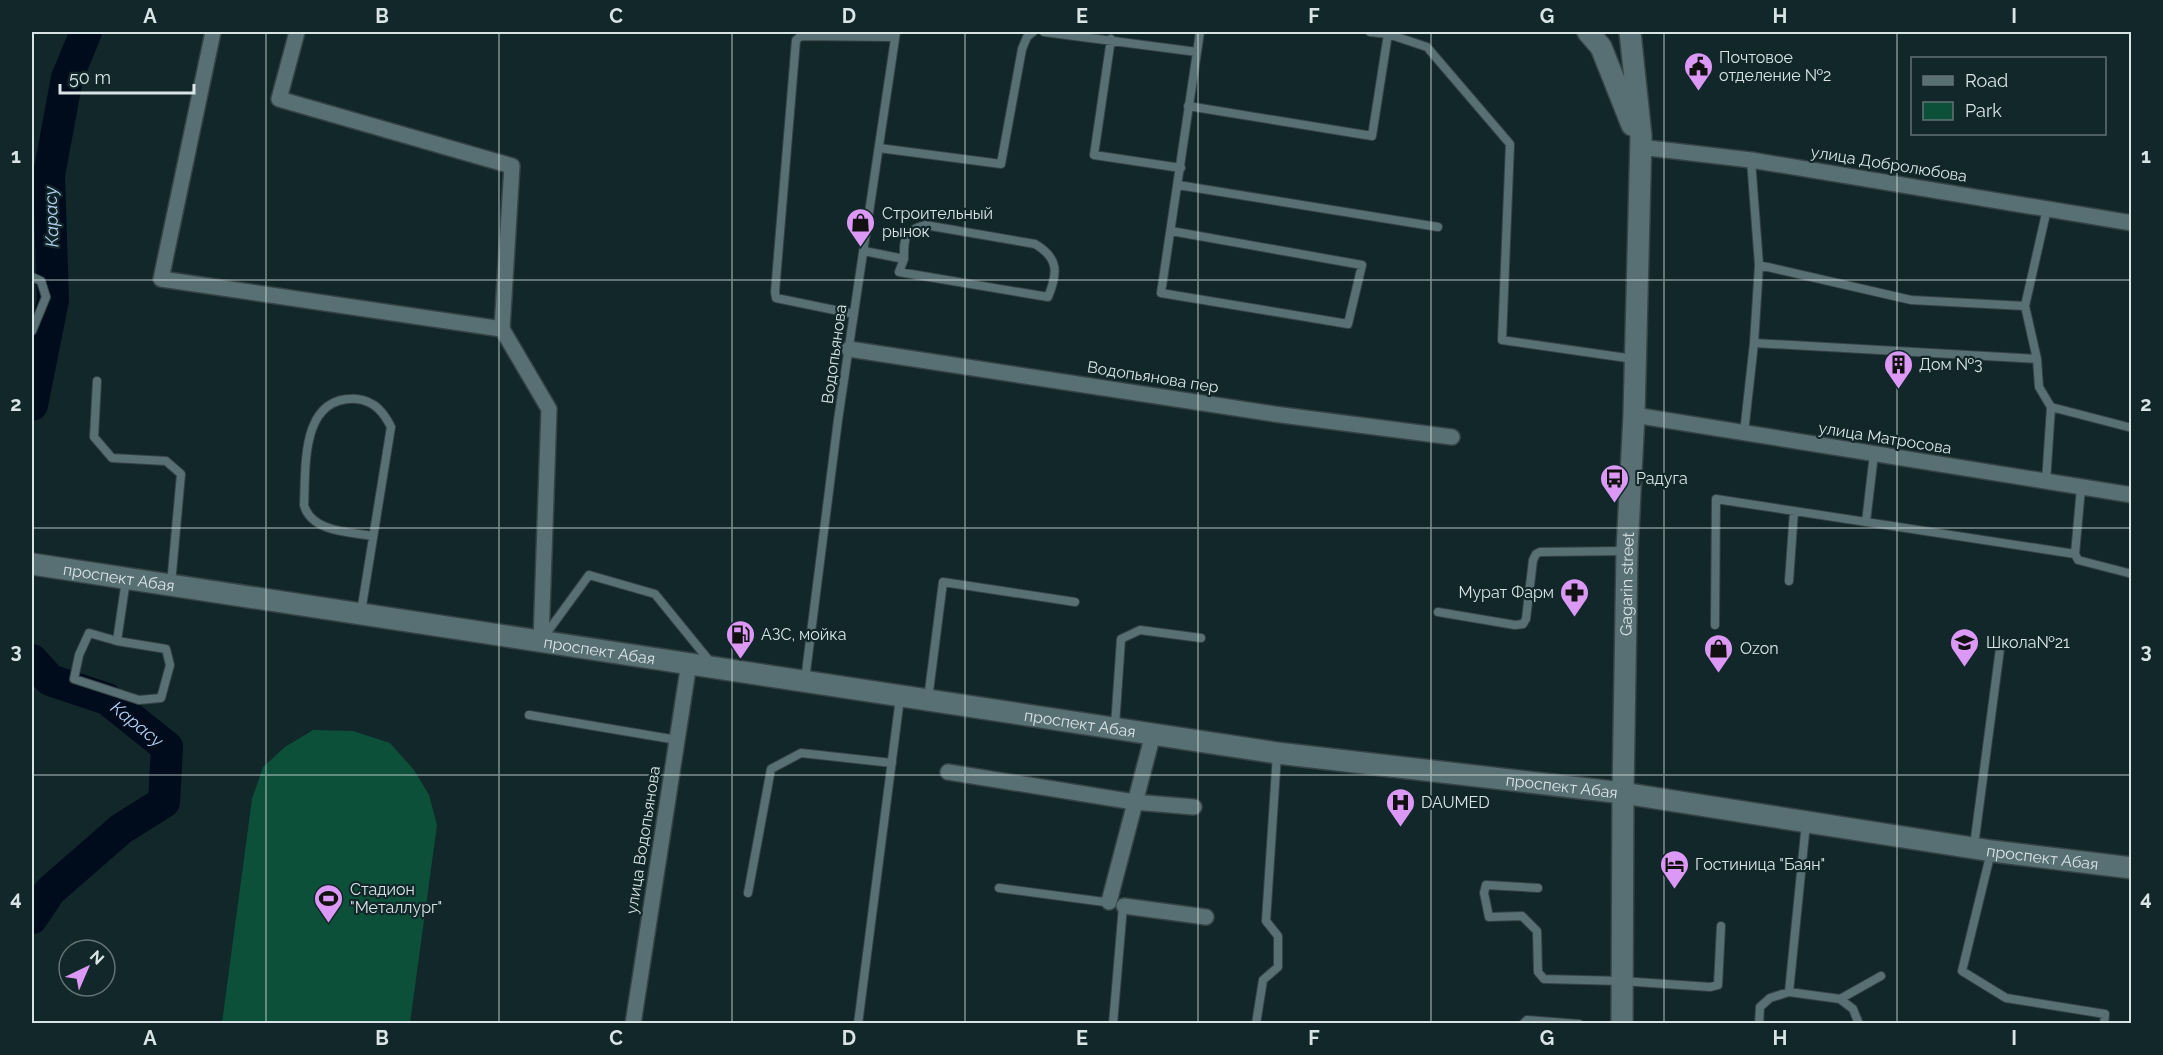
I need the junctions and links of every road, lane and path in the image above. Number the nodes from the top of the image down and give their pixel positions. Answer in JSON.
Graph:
{"nodes":[{"id":1,"x":213,"y":32,"type":"edge"},
{"id":2,"x":297,"y":32,"type":"edge"},
{"id":3,"x":1033,"y":32,"type":"edge"},
{"id":4,"x":1044,"y":32,"type":"edge"},
{"id":5,"x":1200,"y":32,"type":"edge"},
{"id":6,"x":1370,"y":32,"type":"edge"},
{"id":7,"x":895,"y":34,"type":"edge"},
{"id":8,"x":1388,"y":34,"type":"junction"},
{"id":9,"x":1631,"y":34,"type":"edge"},
{"id":10,"x":1111,"y":39,"type":"junction"},
{"id":11,"x":1595,"y":39,"type":"edge"},
{"id":12,"x":1197,"y":52,"type":"junction"},
{"id":13,"x":1188,"y":106,"type":"junction"},
{"id":14,"x":1641,"y":147,"type":"junction"},
{"id":15,"x":879,"y":148,"type":"junction"},
{"id":16,"x":1751,"y":160,"type":"junction"},
{"id":17,"x":1181,"y":168,"type":"junction"},
{"id":18,"x":1178,"y":185,"type":"junction"},
{"id":19,"x":2048,"y":207,"type":"junction"},
{"id":20,"x":2132,"y":222,"type":"edge"},
{"id":21,"x":1438,"y":227,"type":"dead end"},
{"id":22,"x":1171,"y":231,"type":"junction"},
{"id":23,"x":864,"y":251,"type":"junction"},
{"id":24,"x":904,"y":259,"type":"junction"},
{"id":25,"x":1759,"y":265,"type":"junction"},
{"id":26,"x":32,"y":277,"type":"edge"},
{"id":27,"x":2025,"y":306,"type":"junction"},
{"id":28,"x":854,"y":314,"type":"junction"},
{"id":29,"x":502,"y":329,"type":"junction"},
{"id":30,"x":32,"y":331,"type":"edge"},
{"id":31,"x":1754,"y":343,"type":"junction"},
{"id":32,"x":849,"y":349,"type":"junction"},
{"id":33,"x":1635,"y":359,"type":"junction"},
{"id":34,"x":2037,"y":359,"type":"junction"},
{"id":35,"x":97,"y":381,"type":"dead end"},
{"id":36,"x":2051,"y":407,"type":"junction"},
{"id":37,"x":1634,"y":415,"type":"junction"},
{"id":38,"x":2132,"y":428,"type":"edge"},
{"id":39,"x":1744,"y":433,"type":"junction"},
{"id":40,"x":1452,"y":437,"type":"dead end"},
{"id":41,"x":1874,"y":454,"type":"junction"},
{"id":42,"x":2046,"y":482,"type":"junction"},
{"id":43,"x":2081,"y":488,"type":"junction"},
{"id":44,"x":2132,"y":495,"type":"edge"},
{"id":45,"x":1794,"y":511,"type":"junction"},
{"id":46,"x":1866,"y":522,"type":"junction"},
{"id":47,"x":373,"y":536,"type":"junction"},
{"id":48,"x":1627,"y":552,"type":"junction"},
{"id":49,"x":2075,"y":554,"type":"junction"},
{"id":50,"x":32,"y":564,"type":"edge"},
{"id":51,"x":2132,"y":574,"type":"edge"},
{"id":52,"x":126,"y":579,"type":"junction"},
{"id":53,"x":1789,"y":581,"type":"dead end"},
{"id":54,"x":171,"y":585,"type":"junction"},
{"id":55,"x":1075,"y":602,"type":"dead end"},
{"id":56,"x":1438,"y":612,"type":"dead end"},
{"id":57,"x":361,"y":614,"type":"junction"},
{"id":58,"x":1715,"y":625,"type":"dead end"},
{"id":59,"x":1201,"y":638,"type":"dead end"},
{"id":60,"x":117,"y":641,"type":"junction"},
{"id":61,"x":541,"y":641,"type":"junction"},
{"id":62,"x":2001,"y":641,"type":"dead end"},
{"id":63,"x":689,"y":663,"type":"junction"},
{"id":64,"x":715,"y":667,"type":"junction"},
{"id":65,"x":805,"y":682,"type":"junction"},
{"id":66,"x":901,"y":696,"type":"junction"},
{"id":67,"x":928,"y":700,"type":"junction"},
{"id":68,"x":529,"y":715,"type":"dead end"},
{"id":69,"x":1115,"y":728,"type":"junction"},
{"id":70,"x":1153,"y":734,"type":"junction"},
{"id":71,"x":677,"y":740,"type":"junction"},
{"id":72,"x":1277,"y":753,"type":"junction"},
{"id":73,"x":892,"y":763,"type":"junction"},
{"id":74,"x":948,"y":772,"type":"dead end"},
{"id":75,"x":1623,"y":793,"type":"junction"},
{"id":76,"x":1134,"y":802,"type":"junction"},
{"id":77,"x":1194,"y":807,"type":"dead end"},
{"id":78,"x":1806,"y":821,"type":"junction"},
{"id":79,"x":1983,"y":849,"type":"junction"},
{"id":80,"x":2132,"y":868,"type":"edge"},
{"id":81,"x":999,"y":888,"type":"dead end"},
{"id":82,"x":1538,"y":888,"type":"dead end"},
{"id":83,"x":748,"y":893,"type":"dead end"},
{"id":84,"x":1116,"y":904,"type":"junction"},
{"id":85,"x":1206,"y":917,"type":"dead end"},
{"id":86,"x":1721,"y":926,"type":"dead end"},
{"id":87,"x":1881,"y":976,"type":"dead end"},
{"id":88,"x":1622,"y":981,"type":"junction"},
{"id":89,"x":1789,"y":992,"type":"junction"},
{"id":90,"x":1840,"y":999,"type":"junction"},
{"id":91,"x":633,"y":1023,"type":"edge"},
{"id":92,"x":858,"y":1023,"type":"edge"},
{"id":93,"x":1113,"y":1023,"type":"edge"},
{"id":94,"x":1256,"y":1023,"type":"edge"},
{"id":95,"x":1523,"y":1023,"type":"edge"},
{"id":96,"x":1579,"y":1023,"type":"edge"},
{"id":97,"x":1622,"y":1023,"type":"edge"},
{"id":98,"x":1759,"y":1023,"type":"edge"},
{"id":99,"x":1859,"y":1023,"type":"edge"},
{"id":100,"x":2104,"y":1023,"type":"edge"}],
"edges":[{"from":1,"to":29,"type":"street"},
{"from":2,"to":29,"type":"street"},
{"from":3,"to":15,"type":"lane"},
{"from":4,"to":10,"type":"lane"},
{"from":5,"to":12,"type":"lane"},
{"from":6,"to":8,"type":"lane"},
{"from":7,"to":15,"type":"lane","name":"Водопьянова"},
{"from":7,"to":28,"type":"lane"},
{"from":8,"to":13,"type":"lane"},
{"from":8,"to":33,"type":"lane"},
{"from":9,"to":11,"type":"main road"},
{"from":9,"to":14,"type":"main road","name":"Gagarin street"},
{"from":10,"to":12,"type":"lane"},
{"from":10,"to":17,"type":"lane"},
{"from":11,"to":14,"type":"main road"},
{"from":12,"to":13,"type":"lane"},
{"from":13,"to":17,"type":"lane"},
{"from":14,"to":16,"type":"street","name":"улица Добролюбова"},
{"from":14,"to":33,"type":"main road","name":"Gagarin street"},
{"from":15,"to":23,"type":"lane","name":"Водопьянова"},
{"from":16,"to":19,"type":"street","name":"улица Добролюбова"},
{"from":16,"to":25,"type":"lane"},
{"from":17,"to":18,"type":"lane"},
{"from":18,"to":21,"type":"lane"},
{"from":18,"to":22,"type":"lane"},
{"from":19,"to":20,"type":"street","name":"улица Добролюбова"},
{"from":19,"to":27,"type":"lane"},
{"from":22,"to":22,"type":"lane"},
{"from":23,"to":24,"type":"lane"},
{"from":23,"to":28,"type":"lane","name":"Водопьянова"},
{"from":24,"to":24,"type":"lane"},
{"from":25,"to":27,"type":"lane"},
{"from":25,"to":31,"type":"lane"},
{"from":26,"to":30,"type":"lane"},
{"from":27,"to":34,"type":"lane"},
{"from":28,"to":32,"type":"lane","name":"Водопьянова"},
{"from":29,"to":61,"type":"street"},
{"from":31,"to":34,"type":"lane"},
{"from":31,"to":39,"type":"lane"},
{"from":32,"to":40,"type":"street","name":"Водопьянова пер"},
{"from":32,"to":65,"type":"lane","name":"Водопьянова"},
{"from":33,"to":37,"type":"main road","name":"Gagarin street"},
{"from":34,"to":36,"type":"lane"},
{"from":35,"to":54,"type":"lane"},
{"from":36,"to":38,"type":"lane"},
{"from":36,"to":42,"type":"lane"},
{"from":37,"to":39,"type":"street","name":"улица Матросова"},
{"from":37,"to":48,"type":"main road","name":"Gagarin street"},
{"from":39,"to":41,"type":"street","name":"улица Матросова"},
{"from":41,"to":42,"type":"street","name":"улица Матросова"},
{"from":41,"to":46,"type":"lane"},
{"from":42,"to":43,"type":"street","name":"улица Матросова"},
{"from":43,"to":44,"type":"street","name":"улица Матросова"},
{"from":43,"to":49,"type":"lane"},
{"from":45,"to":46,"type":"lane"},
{"from":45,"to":53,"type":"lane"},
{"from":45,"to":58,"type":"lane"},
{"from":46,"to":49,"type":"lane"},
{"from":47,"to":47,"type":"lane"},
{"from":47,"to":57,"type":"lane"},
{"from":48,"to":56,"type":"lane"},
{"from":48,"to":75,"type":"main road","name":"Gagarin street"},
{"from":49,"to":51,"type":"lane"},
{"from":50,"to":52,"type":"main road","name":"проспект Абая"},
{"from":52,"to":54,"type":"main road","name":"проспект Абая"},
{"from":52,"to":60,"type":"lane"},
{"from":54,"to":57,"type":"main road","name":"проспект Абая"},
{"from":55,"to":67,"type":"lane"},
{"from":57,"to":61,"type":"main road","name":"проспект Абая"},
{"from":59,"to":69,"type":"lane"},
{"from":60,"to":60,"type":"lane"},
{"from":61,"to":63,"type":"main road","name":"проспект Абая"},
{"from":61,"to":64,"type":"lane"},
{"from":62,"to":79,"type":"lane"},
{"from":63,"to":64,"type":"main road","name":"проспект Абая"},
{"from":63,"to":71,"type":"street","name":"улица Водопьянова"},
{"from":64,"to":65,"type":"main road","name":"проспект Абая"},
{"from":65,"to":66,"type":"main road","name":"проспект Абая"},
{"from":66,"to":67,"type":"main road","name":"проспект Абая"},
{"from":66,"to":73,"type":"lane"},
{"from":67,"to":69,"type":"main road","name":"проспект Абая"},
{"from":68,"to":71,"type":"lane"},
{"from":69,"to":70,"type":"main road","name":"проспект Абая"},
{"from":70,"to":72,"type":"main road","name":"проспект Абая"},
{"from":70,"to":76,"type":"street"},
{"from":71,"to":91,"type":"street","name":"улица Водопьянова"},
{"from":72,"to":75,"type":"main road","name":"проспект Абая"},
{"from":72,"to":94,"type":"lane"},
{"from":73,"to":83,"type":"lane"},
{"from":73,"to":92,"type":"lane"},
{"from":74,"to":76,"type":"street"},
{"from":75,"to":78,"type":"main road","name":"проспект Абая"},
{"from":75,"to":88,"type":"main road","name":"Gagarin street"},
{"from":76,"to":77,"type":"street"},
{"from":76,"to":84,"type":"street"},
{"from":78,"to":79,"type":"main road","name":"проспект Абая"},
{"from":78,"to":89,"type":"lane"},
{"from":79,"to":80,"type":"main road","name":"проспект Абая"},
{"from":79,"to":100,"type":"lane"},
{"from":81,"to":84,"type":"lane"},
{"from":82,"to":88,"type":"lane"},
{"from":84,"to":85,"type":"street"},
{"from":84,"to":93,"type":"lane"},
{"from":86,"to":88,"type":"lane"},
{"from":87,"to":90,"type":"lane"},
{"from":88,"to":97,"type":"main road","name":"Gagarin street"},
{"from":89,"to":90,"type":"lane"},
{"from":89,"to":98,"type":"lane"},
{"from":90,"to":99,"type":"lane"},
{"from":95,"to":96,"type":"lane"}]}
